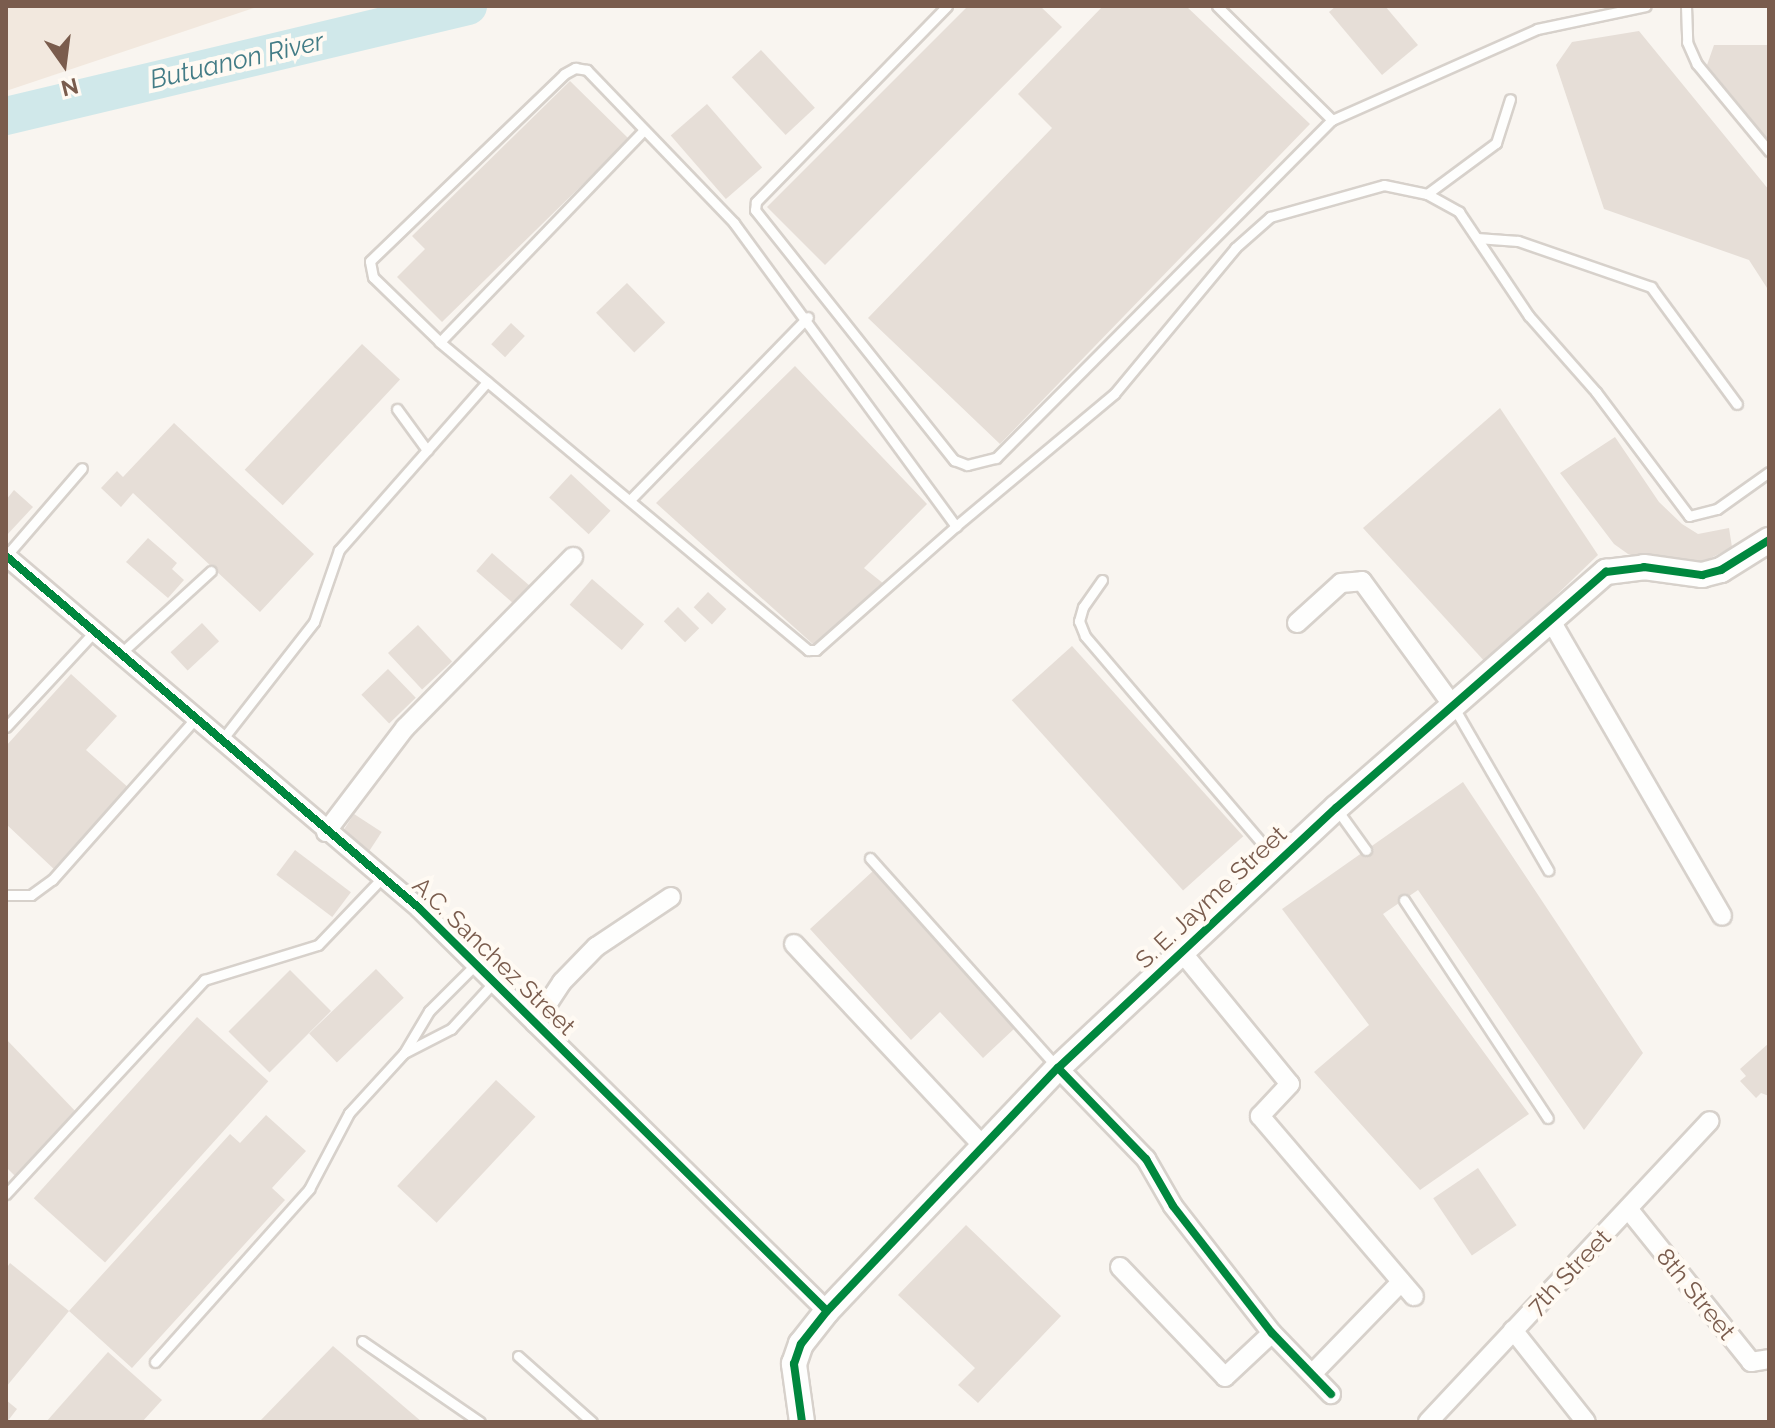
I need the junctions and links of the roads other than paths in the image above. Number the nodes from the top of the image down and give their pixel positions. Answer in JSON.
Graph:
{"nodes":[{"id":1,"x":947,"y":6,"type":"edge"},
{"id":2,"x":1217,"y":6,"type":"edge"},
{"id":3,"x":1646,"y":6,"type":"edge"},
{"id":4,"x":1686,"y":6,"type":"edge"},
{"id":5,"x":1510,"y":99,"type":"dead end"},
{"id":6,"x":1332,"y":120,"type":"junction"},
{"id":7,"x":644,"y":130,"type":"junction"},
{"id":8,"x":1769,"y":151,"type":"edge"},
{"id":9,"x":1427,"y":194,"type":"junction"},
{"id":10,"x":1477,"y":238,"type":"junction"},
{"id":11,"x":808,"y":317,"type":"junction"},
{"id":12,"x":440,"y":342,"type":"junction"},
{"id":13,"x":487,"y":382,"type":"junction"},
{"id":14,"x":1737,"y":404,"type":"dead end"},
{"id":15,"x":397,"y":409,"type":"dead end"},
{"id":16,"x":427,"y":450,"type":"junction"},
{"id":17,"x":82,"y":468,"type":"dead end"},
{"id":18,"x":1769,"y":472,"type":"edge"},
{"id":19,"x":630,"y":500,"type":"junction"},
{"id":20,"x":956,"y":526,"type":"junction"},
{"id":21,"x":1769,"y":540,"type":"edge"},
{"id":22,"x":6,"y":556,"type":"edge"},
{"id":23,"x":573,"y":557,"type":"dead end"},
{"id":24,"x":211,"y":571,"type":"dead end"},
{"id":25,"x":1102,"y":580,"type":"dead end"},
{"id":26,"x":1550,"y":619,"type":"junction"},
{"id":27,"x":1297,"y":623,"type":"dead end"},
{"id":28,"x":93,"y":633,"type":"junction"},
{"id":29,"x":120,"y":654,"type":"junction"},
{"id":30,"x":1453,"y":706,"type":"junction"},
{"id":31,"x":194,"y":720,"type":"junction"},
{"id":32,"x":6,"y":727,"type":"edge"},
{"id":33,"x":221,"y":741,"type":"junction"},
{"id":34,"x":1336,"y":808,"type":"junction"},
{"id":35,"x":326,"y":832,"type":"junction"},
{"id":36,"x":1366,"y":850,"type":"dead end"},
{"id":37,"x":870,"y":858,"type":"dead end"},
{"id":38,"x":1278,"y":862,"type":"junction"},
{"id":39,"x":1548,"y":870,"type":"dead end"},
{"id":40,"x":382,"y":878,"type":"junction"},
{"id":41,"x":6,"y":895,"type":"edge"},
{"id":42,"x":671,"y":897,"type":"dead end"},
{"id":43,"x":1404,"y":900,"type":"dead end"},
{"id":44,"x":1722,"y":916,"type":"dead end"},
{"id":45,"x":794,"y":944,"type":"dead end"},
{"id":46,"x":1181,"y":951,"type":"junction"},
{"id":47,"x":476,"y":964,"type":"junction"},
{"id":48,"x":494,"y":982,"type":"junction"},
{"id":49,"x":535,"y":1023,"type":"junction"},
{"id":50,"x":404,"y":1053,"type":"junction"},
{"id":51,"x":1058,"y":1068,"type":"junction"},
{"id":52,"x":1548,"y":1118,"type":"dead end"},
{"id":53,"x":1710,"y":1121,"type":"dead end"},
{"id":54,"x":984,"y":1147,"type":"junction"},
{"id":55,"x":6,"y":1194,"type":"edge"},
{"id":56,"x":1629,"y":1210,"type":"junction"},
{"id":57,"x":1120,"y":1267,"type":"dead end"},
{"id":58,"x":827,"y":1311,"type":"junction"},
{"id":59,"x":1513,"y":1330,"type":"junction"},
{"id":60,"x":1272,"y":1333,"type":"junction"},
{"id":61,"x":362,"y":1341,"type":"dead end"},
{"id":62,"x":518,"y":1356,"type":"dead end"},
{"id":63,"x":1769,"y":1359,"type":"edge"},
{"id":64,"x":155,"y":1362,"type":"dead end"},
{"id":65,"x":1312,"y":1374,"type":"junction"},
{"id":66,"x":1331,"y":1394,"type":"dead end"},
{"id":67,"x":480,"y":1422,"type":"edge"},
{"id":68,"x":592,"y":1422,"type":"edge"},
{"id":69,"x":802,"y":1422,"type":"edge"},
{"id":70,"x":1428,"y":1422,"type":"edge"},
{"id":71,"x":1586,"y":1422,"type":"edge"}],
"edges":[{"from":1,"to":6,"type":"lane"},
{"from":2,"to":6,"type":"lane"},
{"from":3,"to":6,"type":"lane"},
{"from":4,"to":8,"type":"lane"},
{"from":5,"to":9,"type":"lane"},
{"from":7,"to":11,"type":"lane"},
{"from":7,"to":12,"type":"lane"},
{"from":7,"to":12,"type":"lane"},
{"from":9,"to":10,"type":"lane"},
{"from":9,"to":20,"type":"lane"},
{"from":10,"to":14,"type":"lane"},
{"from":10,"to":18,"type":"lane"},
{"from":11,"to":19,"type":"lane"},
{"from":11,"to":20,"type":"lane"},
{"from":12,"to":13,"type":"lane"},
{"from":13,"to":16,"type":"lane"},
{"from":13,"to":19,"type":"lane"},
{"from":15,"to":16,"type":"lane"},
{"from":16,"to":33,"type":"lane"},
{"from":17,"to":22,"type":"lane"},
{"from":19,"to":20,"type":"lane"},
{"from":21,"to":26,"type":"street","name":"S. E. Jayme Street"},
{"from":22,"to":28,"type":"street","name":"A.C. Sanchez Street"},
{"from":23,"to":35,"type":"street"},
{"from":24,"to":29,"type":"lane"},
{"from":25,"to":38,"type":"lane"},
{"from":26,"to":30,"type":"street","name":"S. E. Jayme Street"},
{"from":26,"to":44,"type":"street"},
{"from":27,"to":30,"type":"street"},
{"from":28,"to":29,"type":"street","name":"A.C. Sanchez Street"},
{"from":28,"to":32,"type":"lane"},
{"from":29,"to":31,"type":"street","name":"A.C. Sanchez Street"},
{"from":30,"to":34,"type":"street","name":"S. E. Jayme Street"},
{"from":30,"to":39,"type":"lane"},
{"from":31,"to":33,"type":"street","name":"A.C. Sanchez Street"},
{"from":31,"to":41,"type":"lane"},
{"from":33,"to":35,"type":"street","name":"A.C. Sanchez Street"},
{"from":34,"to":36,"type":"lane"},
{"from":34,"to":38,"type":"street","name":"S. E. Jayme Street"},
{"from":35,"to":40,"type":"street","name":"A.C. Sanchez Street"},
{"from":37,"to":51,"type":"lane"},
{"from":38,"to":46,"type":"street","name":"S. E. Jayme Street"},
{"from":40,"to":47,"type":"street","name":"A.C. Sanchez Street"},
{"from":40,"to":55,"type":"lane"},
{"from":42,"to":49,"type":"street"},
{"from":43,"to":52,"type":"lane"},
{"from":45,"to":54,"type":"street"},
{"from":46,"to":51,"type":"street","name":"S. E. Jayme Street"},
{"from":46,"to":65,"type":"street"},
{"from":47,"to":48,"type":"street","name":"A.C. Sanchez Street"},
{"from":47,"to":50,"type":"lane"},
{"from":48,"to":49,"type":"street","name":"A.C. Sanchez Street"},
{"from":48,"to":50,"type":"lane"},
{"from":49,"to":58,"type":"street","name":"A.C. Sanchez Street"},
{"from":50,"to":64,"type":"lane"},
{"from":51,"to":54,"type":"street","name":"S. E. Jayme Street"},
{"from":51,"to":60,"type":"street"},
{"from":53,"to":56,"type":"street","name":"7th Street"},
{"from":54,"to":58,"type":"street","name":"S. E. Jayme Street"},
{"from":56,"to":59,"type":"street","name":"7th Street"},
{"from":56,"to":63,"type":"street","name":"8th Street"},
{"from":57,"to":60,"type":"street"},
{"from":58,"to":69,"type":"street","name":"S. E. Jayme Street"},
{"from":59,"to":70,"type":"street","name":"7th Street"},
{"from":59,"to":71,"type":"street"},
{"from":60,"to":65,"type":"street"},
{"from":61,"to":67,"type":"lane"},
{"from":62,"to":68,"type":"lane"},
{"from":65,"to":66,"type":"street"}]}
